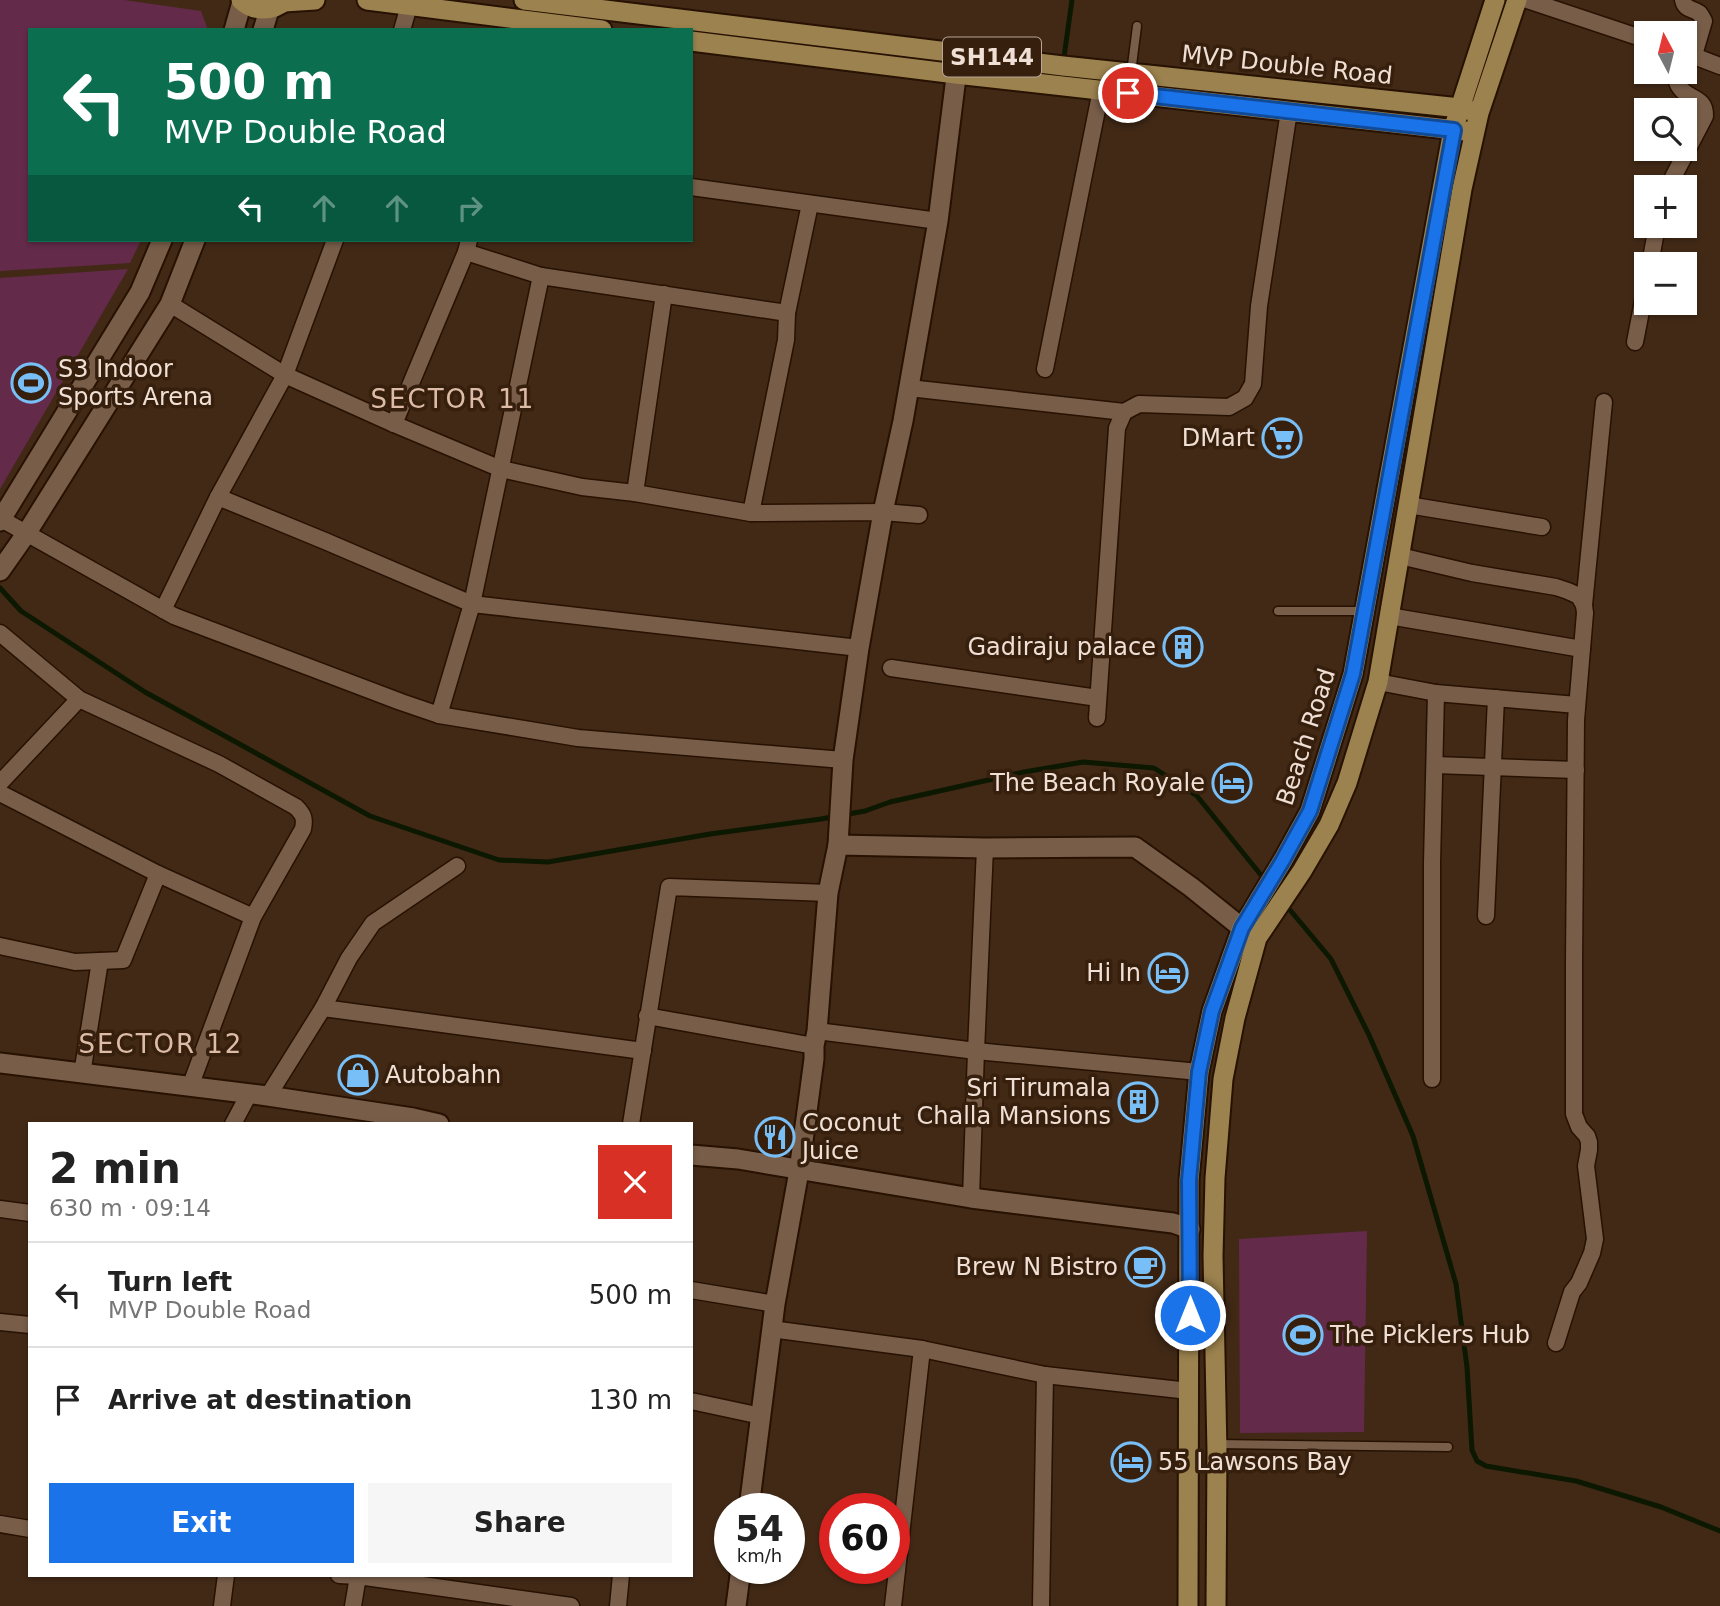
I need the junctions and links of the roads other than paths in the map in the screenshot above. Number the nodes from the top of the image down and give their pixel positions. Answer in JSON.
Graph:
{"nodes":[{"id":1,"x":315,"y":0,"type":"edge"},
{"id":2,"x":366,"y":0,"type":"edge"},
{"id":3,"x":524,"y":0,"type":"edge"},
{"id":4,"x":1495,"y":0,"type":"edge"},
{"id":5,"x":1517,"y":0,"type":"edge"},
{"id":6,"x":1527,"y":0,"type":"edge"},
{"id":7,"x":1683,"y":0,"type":"edge"},
{"id":8,"x":242,"y":1,"type":"edge"},
{"id":9,"x":280,"y":4,"type":"edge"},
{"id":10,"x":1553,"y":4,"type":"edge"},
{"id":11,"x":409,"y":6,"type":"junction"},
{"id":12,"x":607,"y":18,"type":"edge"},
{"id":13,"x":1137,"y":26,"type":"dead end"},
{"id":14,"x":235,"y":28,"type":"edge"},
{"id":15,"x":264,"y":28,"type":"edge"},
{"id":16,"x":403,"y":28,"type":"edge"},
{"id":17,"x":1634,"y":35,"type":"edge"},
{"id":18,"x":1698,"y":35,"type":"edge"},
{"id":19,"x":693,"y":41,"type":"edge"},
{"id":20,"x":959,"y":53,"type":"junction"},
{"id":21,"x":1698,"y":60,"type":"edge"},
{"id":22,"x":1720,"y":66,"type":"edge"},
{"id":23,"x":1130,"y":73,"type":"junction"},
{"id":24,"x":956,"y":74,"type":"junction"},
{"id":25,"x":1677,"y":84,"type":"edge"},
{"id":26,"x":1101,"y":90,"type":"junction"},
{"id":27,"x":1289,"y":111,"type":"junction"},
{"id":28,"x":1470,"y":111,"type":"junction"},
{"id":29,"x":1454,"y":130,"type":"junction"},
{"id":30,"x":1475,"y":133,"type":"junction"},
{"id":31,"x":1674,"y":175,"type":"edge"},
{"id":32,"x":693,"y":187,"type":"edge"},
{"id":33,"x":810,"y":204,"type":"junction"},
{"id":34,"x":938,"y":221,"type":"junction"},
{"id":35,"x":161,"y":242,"type":"edge"},
{"id":36,"x":194,"y":242,"type":"edge"},
{"id":37,"x":334,"y":242,"type":"edge"},
{"id":38,"x":467,"y":246,"type":"edge"},
{"id":39,"x":541,"y":276,"type":"junction"},
{"id":40,"x":664,"y":293,"type":"junction"},
{"id":41,"x":170,"y":304,"type":"junction"},
{"id":42,"x":787,"y":313,"type":"junction"},
{"id":43,"x":1640,"y":315,"type":"edge"},
{"id":44,"x":1635,"y":342,"type":"dead end"},
{"id":45,"x":1045,"y":369,"type":"dead end"},
{"id":46,"x":285,"y":375,"type":"junction"},
{"id":47,"x":909,"y":388,"type":"junction"},
{"id":48,"x":1604,"y":402,"type":"dead end"},
{"id":49,"x":1124,"y":412,"type":"junction"},
{"id":50,"x":394,"y":424,"type":"junction"},
{"id":51,"x":501,"y":469,"type":"junction"},
{"id":52,"x":635,"y":493,"type":"junction"},
{"id":53,"x":218,"y":497,"type":"junction"},
{"id":54,"x":1408,"y":505,"type":"junction"},
{"id":55,"x":883,"y":512,"type":"junction"},
{"id":56,"x":751,"y":513,"type":"junction"},
{"id":57,"x":919,"y":515,"type":"dead end"},
{"id":58,"x":1,"y":520,"type":"edge"},
{"id":59,"x":1542,"y":527,"type":"dead end"},
{"id":60,"x":26,"y":534,"type":"junction"},
{"id":61,"x":1400,"y":556,"type":"junction"},
{"id":62,"x":3,"y":567,"type":"edge"},
{"id":63,"x":472,"y":604,"type":"junction"},
{"id":64,"x":1584,"y":605,"type":"junction"},
{"id":65,"x":163,"y":610,"type":"junction"},
{"id":66,"x":1278,"y":611,"type":"dead end"},
{"id":67,"x":1365,"y":611,"type":"junction"},
{"id":68,"x":1390,"y":616,"type":"junction"},
{"id":69,"x":0,"y":634,"type":"edge"},
{"id":70,"x":859,"y":648,"type":"junction"},
{"id":71,"x":1583,"y":649,"type":"junction"},
{"id":72,"x":891,"y":668,"type":"dead end"},
{"id":73,"x":1378,"y":682,"type":"junction"},
{"id":74,"x":1436,"y":693,"type":"junction"},
{"id":75,"x":1098,"y":698,"type":"junction"},
{"id":76,"x":1496,"y":698,"type":"junction"},
{"id":77,"x":79,"y":699,"type":"junction"},
{"id":78,"x":1577,"y":705,"type":"junction"},
{"id":79,"x":439,"y":715,"type":"junction"},
{"id":80,"x":1097,"y":718,"type":"dead end"},
{"id":81,"x":1435,"y":765,"type":"junction"},
{"id":82,"x":1493,"y":766,"type":"junction"},
{"id":83,"x":843,"y":769,"type":"junction"},
{"id":84,"x":1576,"y":770,"type":"junction"},
{"id":85,"x":1323,"y":773,"type":"junction"},
{"id":86,"x":0,"y":783,"type":"edge"},
{"id":87,"x":1347,"y":783,"type":"junction"},
{"id":88,"x":0,"y":793,"type":"edge"},
{"id":89,"x":839,"y":836,"type":"junction"},
{"id":90,"x":985,"y":848,"type":"junction"},
{"id":91,"x":457,"y":866,"type":"dead end"},
{"id":92,"x":158,"y":874,"type":"junction"},
{"id":93,"x":828,"y":893,"type":"junction"},
{"id":94,"x":1486,"y":916,"type":"dead end"},
{"id":95,"x":253,"y":917,"type":"junction"},
{"id":96,"x":1249,"y":933,"type":"junction"},
{"id":97,"x":0,"y":946,"type":"edge"},
{"id":98,"x":100,"y":961,"type":"junction"},
{"id":99,"x":323,"y":1008,"type":"junction"},
{"id":100,"x":648,"y":1016,"type":"junction"},
{"id":101,"x":815,"y":1039,"type":"junction"},
{"id":102,"x":643,"y":1051,"type":"junction"},
{"id":103,"x":976,"y":1051,"type":"junction"},
{"id":104,"x":0,"y":1063,"type":"edge"},
{"id":105,"x":1199,"y":1072,"type":"junction"},
{"id":106,"x":82,"y":1074,"type":"junction"},
{"id":107,"x":1432,"y":1079,"type":"dead end"},
{"id":108,"x":190,"y":1087,"type":"junction"},
{"id":109,"x":258,"y":1095,"type":"junction"},
{"id":110,"x":412,"y":1121,"type":"edge"},
{"id":111,"x":235,"y":1122,"type":"edge"},
{"id":112,"x":631,"y":1122,"type":"edge"},
{"id":113,"x":693,"y":1156,"type":"edge"},
{"id":114,"x":799,"y":1171,"type":"junction"},
{"id":115,"x":971,"y":1198,"type":"junction"},
{"id":116,"x":0,"y":1209,"type":"edge"},
{"id":117,"x":28,"y":1213,"type":"edge"},
{"id":118,"x":1213,"y":1228,"type":"junction"},
{"id":119,"x":1190,"y":1229,"type":"junction"},
{"id":120,"x":693,"y":1290,"type":"edge"},
{"id":121,"x":775,"y":1304,"type":"junction"},
{"id":122,"x":0,"y":1322,"type":"edge"},
{"id":123,"x":28,"y":1325,"type":"edge"},
{"id":124,"x":771,"y":1329,"type":"junction"},
{"id":125,"x":1556,"y":1343,"type":"dead end"},
{"id":126,"x":922,"y":1349,"type":"junction"},
{"id":127,"x":1045,"y":1375,"type":"junction"},
{"id":128,"x":1189,"y":1391,"type":"junction"},
{"id":129,"x":693,"y":1401,"type":"edge"},
{"id":130,"x":761,"y":1416,"type":"junction"},
{"id":131,"x":1216,"y":1444,"type":"junction"},
{"id":132,"x":1448,"y":1447,"type":"dead end"},
{"id":133,"x":751,"y":1493,"type":"edge"},
{"id":134,"x":0,"y":1524,"type":"edge"},
{"id":135,"x":28,"y":1529,"type":"edge"},
{"id":136,"x":226,"y":1577,"type":"edge"},
{"id":137,"x":358,"y":1577,"type":"edge"},
{"id":138,"x":365,"y":1577,"type":"edge"},
{"id":139,"x":621,"y":1577,"type":"edge"},
{"id":140,"x":739,"y":1584,"type":"edge"},
{"id":141,"x":222,"y":1606,"type":"edge"},
{"id":142,"x":353,"y":1606,"type":"edge"},
{"id":143,"x":571,"y":1606,"type":"edge"},
{"id":144,"x":618,"y":1606,"type":"edge"},
{"id":145,"x":736,"y":1606,"type":"edge"},
{"id":146,"x":893,"y":1606,"type":"edge"},
{"id":147,"x":1041,"y":1606,"type":"edge"},
{"id":148,"x":1188,"y":1606,"type":"edge"},
{"id":149,"x":1216,"y":1606,"type":"edge"}],
"edges":[{"from":1,"to":9,"type":"main road"},
{"from":2,"to":11,"type":"main road","name":"MVP Double Road","number":"SH144"},
{"from":3,"to":12,"type":"main road","name":"MVP Double Road","number":"SH144"},
{"from":4,"to":28,"type":"main road","name":"Beach Road"},
{"from":5,"to":28,"type":"main road","name":"Beach Road"},
{"from":6,"to":10,"type":"street"},
{"from":7,"to":18,"type":"street"},
{"from":8,"to":9,"type":"main road"},
{"from":8,"to":14,"type":"street"},
{"from":9,"to":15,"type":"street"},
{"from":10,"to":17,"type":"street"},
{"from":11,"to":12,"type":"main road","name":"MVP Double Road","number":"SH144"},
{"from":11,"to":16,"type":"street"},
{"from":12,"to":20,"type":"main road","name":"MVP Double Road","number":"SH144"},
{"from":13,"to":23,"type":"lane"},
{"from":19,"to":24,"type":"main road","name":"MVP Double Road","number":"SH144"},
{"from":20,"to":23,"type":"main road","name":"MVP Double Road","number":"SH144"},
{"from":20,"to":24,"type":"street"},
{"from":21,"to":22,"type":"street"},
{"from":23,"to":28,"type":"main road","name":"MVP Double Road","number":"SH144"},
{"from":24,"to":26,"type":"main road","name":"MVP Double Road","number":"SH144"},
{"from":24,"to":34,"type":"street"},
{"from":25,"to":31,"type":"street"},
{"from":26,"to":27,"type":"main road","name":"MVP Double Road","number":"SH144"},
{"from":26,"to":45,"type":"street"},
{"from":27,"to":29,"type":"main road","name":"MVP Double Road","number":"SH144"},
{"from":27,"to":49,"type":"street"},
{"from":28,"to":29,"type":"main road","name":"Beach Road"},
{"from":28,"to":30,"type":"main road","name":"Beach Road"},
{"from":29,"to":30,"type":"main road","number":"SH144"},
{"from":29,"to":67,"type":"main road","name":"Beach Road"},
{"from":30,"to":54,"type":"main road","name":"Beach Road"},
{"from":32,"to":33,"type":"street"},
{"from":33,"to":34,"type":"street"},
{"from":33,"to":42,"type":"street"},
{"from":34,"to":47,"type":"street"},
{"from":35,"to":58,"type":"street"},
{"from":36,"to":41,"type":"street"},
{"from":37,"to":46,"type":"street"},
{"from":38,"to":39,"type":"street"},
{"from":38,"to":50,"type":"street"},
{"from":39,"to":40,"type":"street"},
{"from":39,"to":51,"type":"street"},
{"from":40,"to":42,"type":"street"},
{"from":40,"to":52,"type":"street"},
{"from":41,"to":46,"type":"street"},
{"from":41,"to":60,"type":"street"},
{"from":42,"to":56,"type":"street"},
{"from":43,"to":44,"type":"street"},
{"from":46,"to":50,"type":"street"},
{"from":46,"to":53,"type":"street"},
{"from":47,"to":49,"type":"street"},
{"from":47,"to":55,"type":"street"},
{"from":48,"to":64,"type":"street"},
{"from":49,"to":75,"type":"street"},
{"from":50,"to":51,"type":"street"},
{"from":51,"to":52,"type":"street"},
{"from":51,"to":63,"type":"street"},
{"from":52,"to":56,"type":"street"},
{"from":53,"to":63,"type":"street"},
{"from":53,"to":65,"type":"street"},
{"from":54,"to":59,"type":"street"},
{"from":54,"to":61,"type":"main road","name":"Beach Road"},
{"from":55,"to":56,"type":"street"},
{"from":55,"to":57,"type":"street"},
{"from":55,"to":70,"type":"street"},
{"from":58,"to":60,"type":"street"},
{"from":60,"to":62,"type":"street"},
{"from":60,"to":65,"type":"street"},
{"from":61,"to":64,"type":"street"},
{"from":61,"to":68,"type":"main road","name":"Beach Road"},
{"from":63,"to":70,"type":"street"},
{"from":63,"to":79,"type":"street"},
{"from":64,"to":71,"type":"street"},
{"from":65,"to":79,"type":"street"},
{"from":66,"to":67,"type":"lane"},
{"from":67,"to":85,"type":"main road","name":"Beach Road"},
{"from":68,"to":71,"type":"street"},
{"from":68,"to":73,"type":"main road","name":"Beach Road"},
{"from":69,"to":77,"type":"street"},
{"from":70,"to":83,"type":"street"},
{"from":71,"to":78,"type":"street"},
{"from":72,"to":75,"type":"street"},
{"from":73,"to":74,"type":"street"},
{"from":73,"to":87,"type":"main road","name":"Beach Road"},
{"from":74,"to":76,"type":"street"},
{"from":74,"to":81,"type":"street"},
{"from":75,"to":80,"type":"street"},
{"from":76,"to":78,"type":"street"},
{"from":76,"to":82,"type":"street"},
{"from":77,"to":86,"type":"street"},
{"from":77,"to":95,"type":"street"},
{"from":78,"to":84,"type":"street"},
{"from":79,"to":83,"type":"street"},
{"from":81,"to":82,"type":"street"},
{"from":81,"to":107,"type":"street"},
{"from":82,"to":84,"type":"street"},
{"from":82,"to":94,"type":"street"},
{"from":83,"to":89,"type":"street"},
{"from":84,"to":125,"type":"street"},
{"from":85,"to":87,"type":"main road"},
{"from":85,"to":96,"type":"main road","name":"Beach Road"},
{"from":87,"to":96,"type":"main road","name":"Beach Road"},
{"from":88,"to":92,"type":"street"},
{"from":89,"to":90,"type":"street"},
{"from":89,"to":93,"type":"street"},
{"from":90,"to":96,"type":"street"},
{"from":90,"to":103,"type":"street"},
{"from":91,"to":99,"type":"street"},
{"from":92,"to":95,"type":"street"},
{"from":92,"to":98,"type":"street"},
{"from":93,"to":100,"type":"street"},
{"from":93,"to":101,"type":"street"},
{"from":95,"to":108,"type":"street"},
{"from":96,"to":105,"type":"main road","name":"Beach Road"},
{"from":96,"to":118,"type":"main road","name":"Beach Road"},
{"from":97,"to":98,"type":"street"},
{"from":98,"to":106,"type":"street"},
{"from":99,"to":102,"type":"street"},
{"from":99,"to":109,"type":"street"},
{"from":100,"to":101,"type":"street"},
{"from":100,"to":102,"type":"street"},
{"from":101,"to":103,"type":"street"},
{"from":101,"to":114,"type":"street"},
{"from":102,"to":112,"type":"street"},
{"from":103,"to":105,"type":"street"},
{"from":103,"to":115,"type":"street"},
{"from":104,"to":106,"type":"street"},
{"from":105,"to":119,"type":"main road","name":"Beach Road"},
{"from":106,"to":108,"type":"street"},
{"from":108,"to":109,"type":"street"},
{"from":109,"to":110,"type":"street"},
{"from":109,"to":111,"type":"street"},
{"from":113,"to":114,"type":"street"},
{"from":114,"to":115,"type":"street"},
{"from":114,"to":121,"type":"street"},
{"from":115,"to":119,"type":"street"},
{"from":116,"to":117,"type":"street"},
{"from":118,"to":119,"type":"street"},
{"from":118,"to":131,"type":"main road","name":"Beach Road"},
{"from":119,"to":128,"type":"main road","name":"Beach Road"},
{"from":120,"to":121,"type":"street"},
{"from":121,"to":124,"type":"street"},
{"from":122,"to":123,"type":"street"},
{"from":124,"to":126,"type":"street"},
{"from":124,"to":130,"type":"street"},
{"from":126,"to":127,"type":"street"},
{"from":126,"to":146,"type":"street"},
{"from":127,"to":128,"type":"street"},
{"from":127,"to":147,"type":"street"},
{"from":128,"to":148,"type":"main road","name":"Beach Road"},
{"from":129,"to":130,"type":"street"},
{"from":130,"to":133,"type":"street"},
{"from":131,"to":132,"type":"lane"},
{"from":131,"to":149,"type":"main road","name":"Beach Road"},
{"from":134,"to":135,"type":"street"},
{"from":136,"to":141,"type":"street"},
{"from":137,"to":142,"type":"street"},
{"from":138,"to":143,"type":"street"},
{"from":139,"to":144,"type":"street"},
{"from":140,"to":145,"type":"street"}]}
